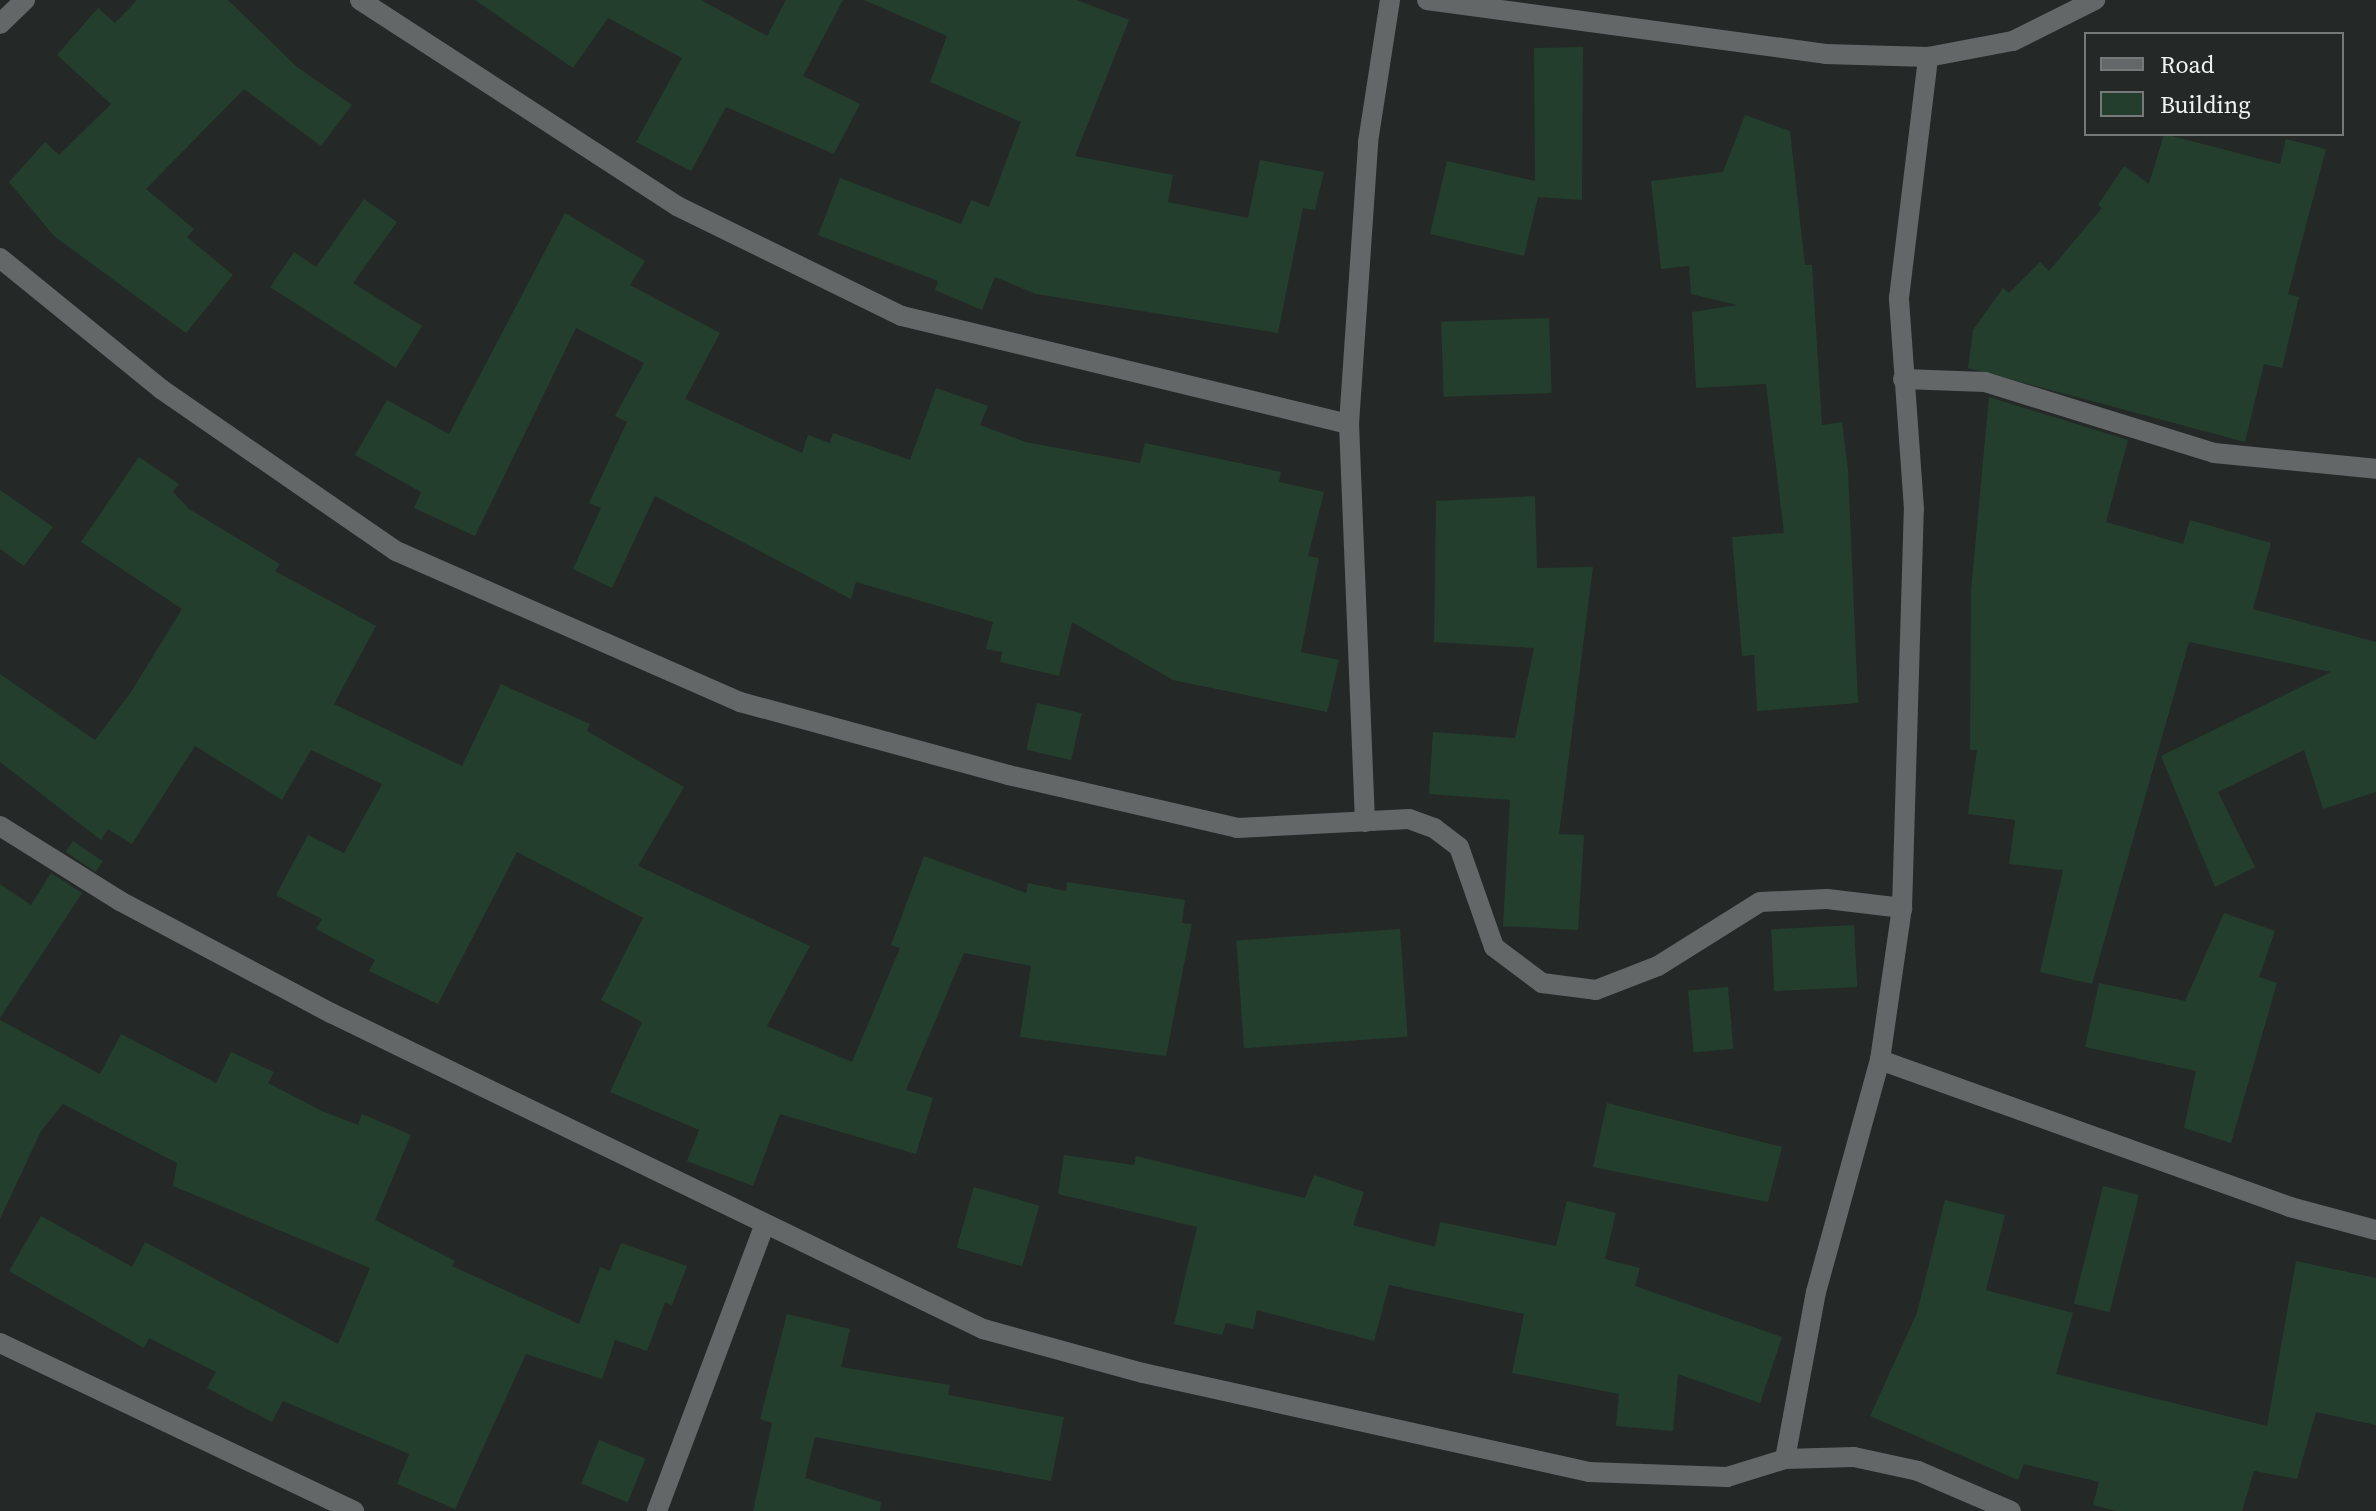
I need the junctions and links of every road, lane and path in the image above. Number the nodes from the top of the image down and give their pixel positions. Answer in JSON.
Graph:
{"nodes":[{"id":1,"x":25,"y":0,"type":"edge"},
{"id":2,"x":360,"y":0,"type":"edge"},
{"id":3,"x":1390,"y":0,"type":"edge"},
{"id":4,"x":1427,"y":0,"type":"edge"},
{"id":5,"x":2095,"y":0,"type":"edge"},
{"id":6,"x":0,"y":24,"type":"edge"},
{"id":7,"x":1928,"y":57,"type":"junction"},
{"id":8,"x":0,"y":258,"type":"edge"},
{"id":9,"x":1903,"y":379,"type":"junction"},
{"id":10,"x":1349,"y":424,"type":"junction"},
{"id":11,"x":2376,"y":469,"type":"edge"},
{"id":12,"x":1365,"y":822,"type":"junction"},
{"id":13,"x":0,"y":826,"type":"edge"},
{"id":14,"x":1902,"y":908,"type":"junction"},
{"id":15,"x":1880,"y":1060,"type":"junction"},
{"id":16,"x":764,"y":1227,"type":"junction"},
{"id":17,"x":2376,"y":1230,"type":"edge"},
{"id":18,"x":0,"y":1343,"type":"edge"},
{"id":19,"x":1785,"y":1459,"type":"junction"},
{"id":20,"x":354,"y":1511,"type":"edge"},
{"id":21,"x":657,"y":1511,"type":"edge"},
{"id":22,"x":2011,"y":1511,"type":"edge"}],
"edges":[{"from":1,"to":6,"type":"street"},
{"from":2,"to":10,"type":"street"},
{"from":3,"to":10,"type":"street"},
{"from":4,"to":7,"type":"street"},
{"from":5,"to":7,"type":"street"},
{"from":7,"to":9,"type":"street"},
{"from":8,"to":12,"type":"street"},
{"from":9,"to":11,"type":"street"},
{"from":9,"to":14,"type":"street"},
{"from":10,"to":12,"type":"street"},
{"from":12,"to":14,"type":"street"},
{"from":13,"to":16,"type":"street"},
{"from":14,"to":15,"type":"street"},
{"from":15,"to":17,"type":"street"},
{"from":15,"to":19,"type":"street"},
{"from":16,"to":19,"type":"street"},
{"from":16,"to":21,"type":"street"},
{"from":18,"to":20,"type":"street"},
{"from":19,"to":22,"type":"street"}]}
